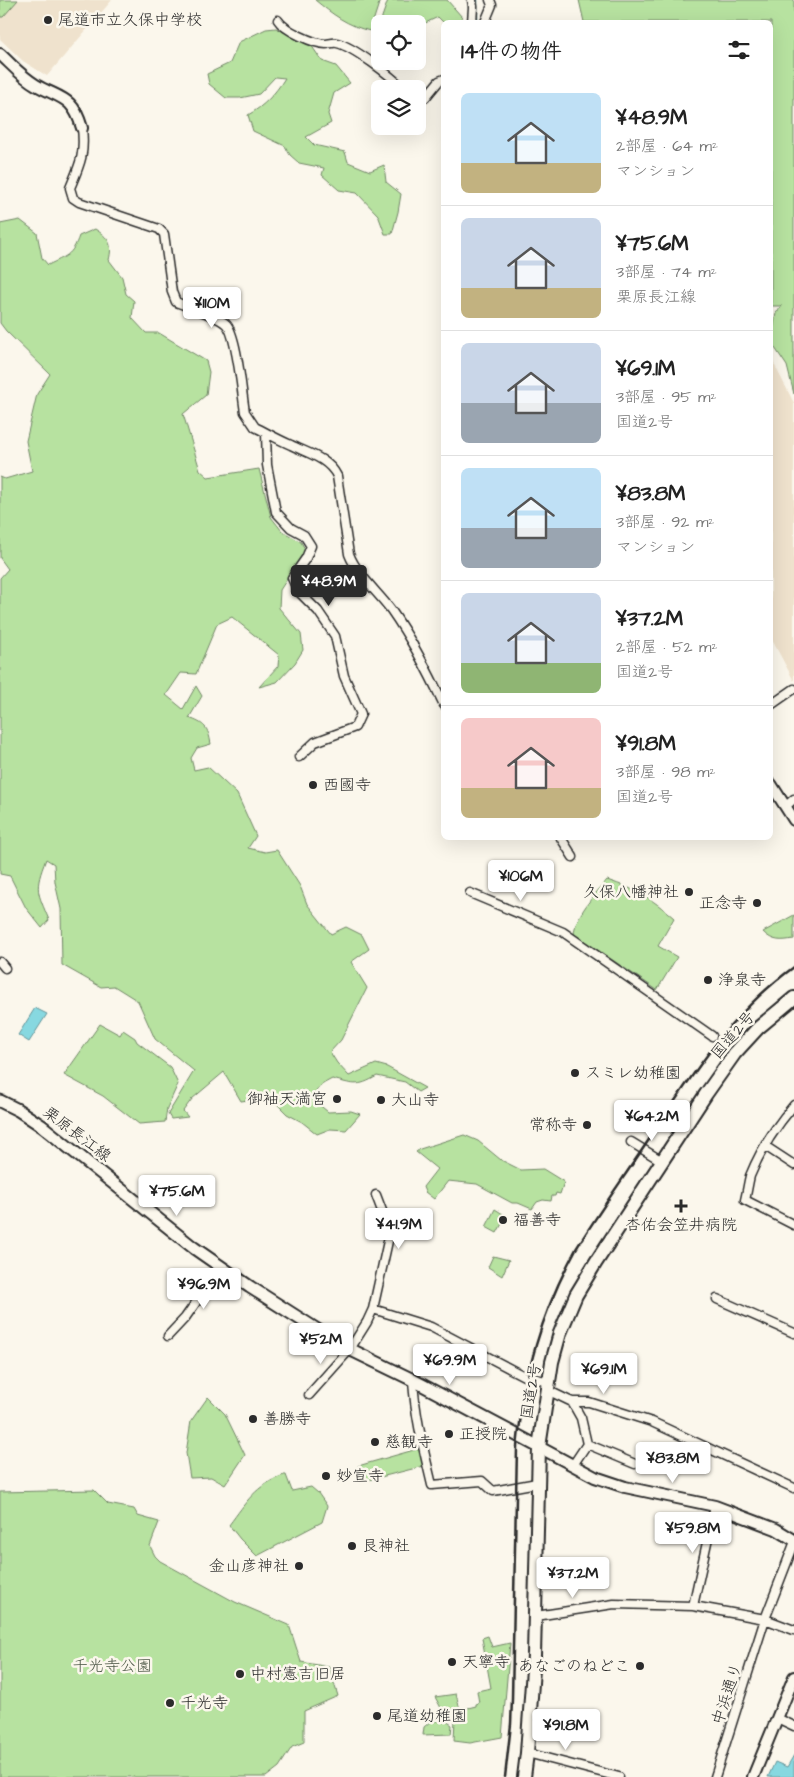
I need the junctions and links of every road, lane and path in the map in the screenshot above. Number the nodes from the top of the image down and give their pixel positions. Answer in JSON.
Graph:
{"nodes":[{"id":1,"x":472,"y":0,"type":"edge"},
{"id":2,"x":490,"y":0,"type":"edge"},
{"id":3,"x":278,"y":20,"type":"dead end"},
{"id":4,"x":472,"y":20,"type":"edge"},
{"id":5,"x":486,"y":20,"type":"edge"},
{"id":6,"x":0,"y":54,"type":"edge"},
{"id":7,"x":395,"y":80,"type":"edge"},
{"id":8,"x":441,"y":80,"type":"edge"},
{"id":9,"x":426,"y":97,"type":"edge"},
{"id":10,"x":82,"y":128,"type":"joint"},
{"id":11,"x":266,"y":433,"type":"junction"},
{"id":12,"x":794,"y":689,"type":"edge"},
{"id":13,"x":441,"y":698,"type":"edge"},
{"id":14,"x":773,"y":704,"type":"edge"},
{"id":15,"x":299,"y":756,"type":"dead end"},
{"id":16,"x":773,"y":786,"type":"edge"},
{"id":17,"x":790,"y":803,"type":"edge"},
{"id":18,"x":794,"y":820,"type":"edge"},
{"id":19,"x":562,"y":840,"type":"edge"},
{"id":20,"x":573,"y":857,"type":"dead end"},
{"id":21,"x":470,"y":893,"type":"dead end"},
{"id":22,"x":794,"y":998,"type":"edge"},
{"id":23,"x":712,"y":1036,"type":"tunnel mouth"},
{"id":24,"x":0,"y":1101,"type":"edge"},
{"id":25,"x":794,"y":1105,"type":"edge"},
{"id":26,"x":631,"y":1142,"type":"dead end"},
{"id":27,"x":765,"y":1146,"type":"junction"},
{"id":28,"x":662,"y":1161,"type":"junction"},
{"id":29,"x":794,"y":1165,"type":"edge"},
{"id":30,"x":376,"y":1195,"type":"dead end"},
{"id":31,"x":794,"y":1225,"type":"edge"},
{"id":32,"x":220,"y":1268,"type":"junction"},
{"id":33,"x":717,"y":1299,"type":"dead end"},
{"id":34,"x":372,"y":1309,"type":"junction"},
{"id":35,"x":794,"y":1333,"type":"edge"},
{"id":36,"x":168,"y":1336,"type":"dead end"},
{"id":37,"x":350,"y":1349,"type":"junction"},
{"id":38,"x":413,"y":1380,"type":"junction"},
{"id":39,"x":548,"y":1386,"type":"junction"},
{"id":40,"x":309,"y":1395,"type":"dead end"},
{"id":41,"x":572,"y":1402,"type":"junction"},
{"id":42,"x":587,"y":1444,"type":"junction"},
{"id":43,"x":539,"y":1446,"type":"junction"},
{"id":44,"x":635,"y":1464,"type":"dead end"},
{"id":45,"x":573,"y":1465,"type":"junction"},
{"id":46,"x":537,"y":1483,"type":"junction"},
{"id":47,"x":794,"y":1488,"type":"edge"},
{"id":48,"x":715,"y":1506,"type":"junction"},
{"id":49,"x":794,"y":1542,"type":"edge"},
{"id":50,"x":693,"y":1606,"type":"junction"},
{"id":51,"x":536,"y":1616,"type":"junction"},
{"id":52,"x":765,"y":1619,"type":"junction"},
{"id":53,"x":794,"y":1630,"type":"edge"},
{"id":54,"x":794,"y":1677,"type":"edge"},
{"id":55,"x":777,"y":1718,"type":"junction"},
{"id":56,"x":794,"y":1726,"type":"edge"},
{"id":57,"x":527,"y":1753,"type":"junction"},
{"id":58,"x":524,"y":1777,"type":"edge"},
{"id":59,"x":619,"y":1777,"type":"edge"},
{"id":60,"x":715,"y":1777,"type":"edge"},
{"id":61,"x":753,"y":1777,"type":"edge"}],
"edges":[{"from":1,"to":4,"type":"street"},
{"from":2,"to":5,"type":"street"},
{"from":3,"to":7,"type":"street"},
{"from":6,"to":10,"type":"street"},
{"from":8,"to":9,"type":"street"},
{"from":10,"to":11,"type":"street"},
{"from":11,"to":13,"type":"street"},
{"from":11,"to":15,"type":"street"},
{"from":12,"to":14,"type":"street"},
{"from":16,"to":17,"type":"street"},
{"from":17,"to":18,"type":"street"},
{"from":19,"to":20,"type":"street"},
{"from":21,"to":23,"type":"street"},
{"from":22,"to":28,"type":"highway","name":"国道2号"},
{"from":24,"to":32,"type":"main road","name":"栗原長江線"},
{"from":25,"to":27,"type":"street"},
{"from":26,"to":28,"type":"street"},
{"from":27,"to":29,"type":"street"},
{"from":27,"to":31,"type":"street"},
{"from":28,"to":39,"type":"highway","name":"国道2号"},
{"from":30,"to":34,"type":"street"},
{"from":32,"to":36,"type":"street"},
{"from":32,"to":37,"type":"main road","name":"栗原長江線"},
{"from":33,"to":35,"type":"street"},
{"from":34,"to":37,"type":"street"},
{"from":34,"to":39,"type":"street"},
{"from":37,"to":38,"type":"main road","name":"栗原長江線"},
{"from":37,"to":40,"type":"street"},
{"from":38,"to":43,"type":"main road","name":"栗原長江線"},
{"from":38,"to":46,"type":"street"},
{"from":39,"to":41,"type":"street"},
{"from":39,"to":43,"type":"highway","name":"国道2号"},
{"from":41,"to":42,"type":"street"},
{"from":41,"to":47,"type":"street"},
{"from":42,"to":44,"type":"street"},
{"from":42,"to":45,"type":"street"},
{"from":43,"to":45,"type":"street"},
{"from":43,"to":46,"type":"highway","name":"国道2号"},
{"from":45,"to":48,"type":"street"},
{"from":46,"to":51,"type":"highway","name":"国道2号"},
{"from":48,"to":49,"type":"street"},
{"from":48,"to":50,"type":"street"},
{"from":49,"to":52,"type":"street","name":"中浜通り"},
{"from":50,"to":51,"type":"street"},
{"from":50,"to":52,"type":"street"},
{"from":51,"to":57,"type":"highway","name":"国道2号"},
{"from":52,"to":53,"type":"street"},
{"from":52,"to":60,"type":"street","name":"中浜通り"},
{"from":54,"to":55,"type":"street"},
{"from":55,"to":56,"type":"street"},
{"from":55,"to":61,"type":"street"},
{"from":57,"to":58,"type":"highway","name":"国道2号"},
{"from":57,"to":59,"type":"street"}]}
